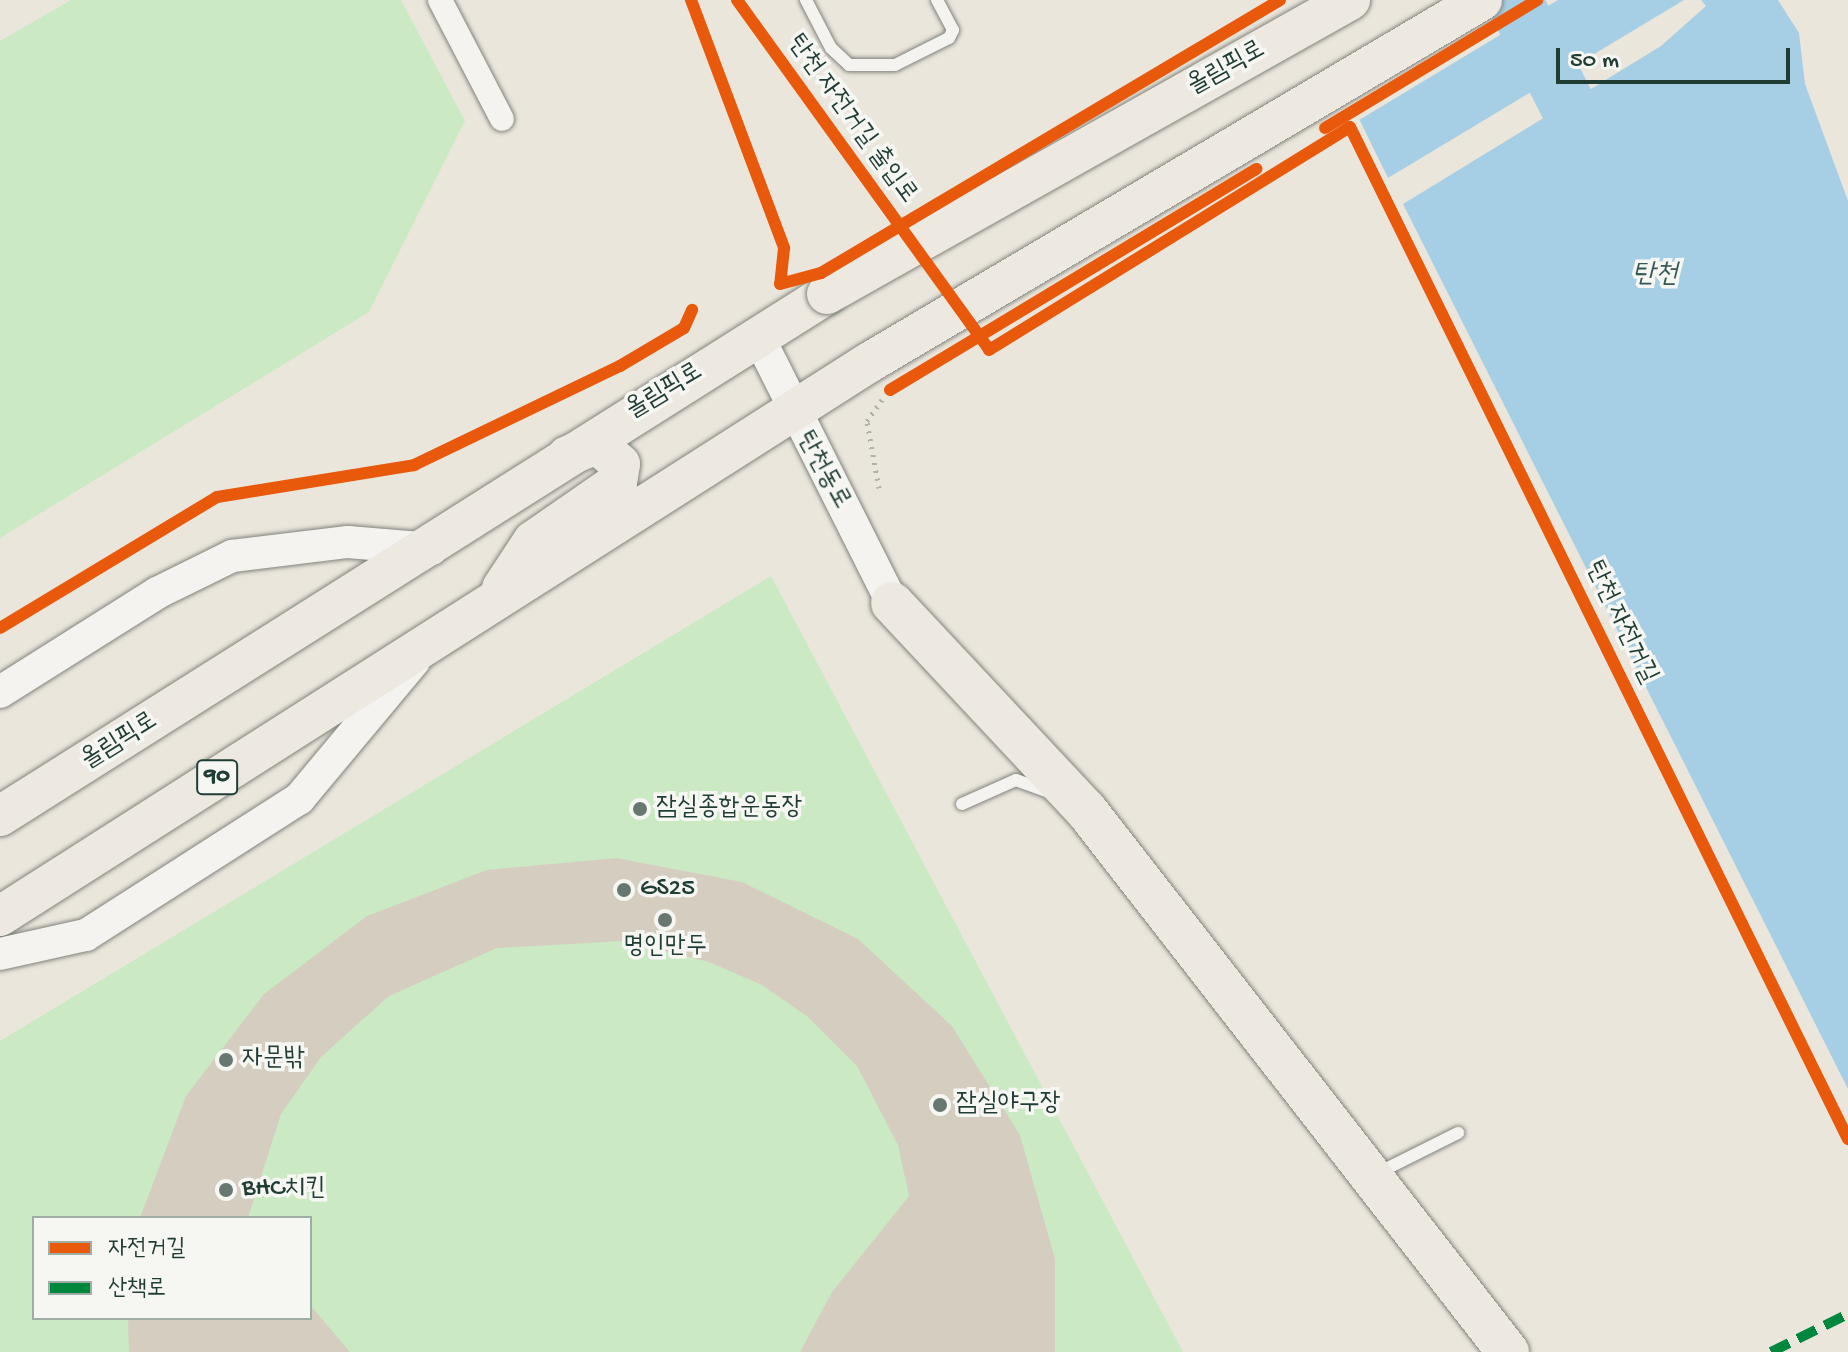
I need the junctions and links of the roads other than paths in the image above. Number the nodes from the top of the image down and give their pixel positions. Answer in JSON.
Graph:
{"nodes":[{"id":1,"x":440,"y":0,"type":"edge"},
{"id":2,"x":806,"y":0,"type":"edge"},
{"id":3,"x":937,"y":0,"type":"edge"},
{"id":4,"x":1350,"y":0,"type":"edge"},
{"id":5,"x":1482,"y":0,"type":"edge"},
{"id":6,"x":502,"y":119,"type":"dead end"},
{"id":7,"x":758,"y":336,"type":"junction"},
{"id":8,"x":790,"y":412,"type":"junction"},
{"id":9,"x":557,"y":463,"type":"junction"},
{"id":10,"x":432,"y":549,"type":"junction"},
{"id":11,"x":496,"y":598,"type":"junction"},
{"id":12,"x":892,"y":603,"type":"joint"},
{"id":13,"x":433,"y":638,"type":"junction"},
{"id":14,"x":0,"y":692,"type":"edge"},
{"id":15,"x":962,"y":804,"type":"dead end"},
{"id":16,"x":0,"y":816,"type":"edge"},
{"id":17,"x":0,"y":916,"type":"edge"},
{"id":18,"x":0,"y":954,"type":"edge"},
{"id":19,"x":1458,"y":1133,"type":"dead end"},
{"id":20,"x":1373,"y":1175,"type":"junction"},
{"id":21,"x":1508,"y":1352,"type":"edge"}],
"edges":[{"from":1,"to":6,"type":"street"},
{"from":2,"to":3,"type":"lane"},
{"from":4,"to":7,"type":"main road","name":"올림픽로","bridge":true},
{"from":5,"to":8,"type":"main road","number":"90"},
{"from":7,"to":8,"type":"street","name":"탄천동로"},
{"from":7,"to":9,"type":"main road","name":"올림픽로"},
{"from":8,"to":11,"type":"main road","number":"90"},
{"from":8,"to":12,"type":"street","name":"탄천동로"},
{"from":9,"to":10,"type":"main road","name":"올림픽로"},
{"from":9,"to":11,"type":"main road"},
{"from":10,"to":14,"type":"street"},
{"from":10,"to":16,"type":"main road","name":"올림픽로"},
{"from":11,"to":13,"type":"main road","number":"90"},
{"from":12,"to":20,"type":"highway"},
{"from":13,"to":17,"type":"main road","number":"90"},
{"from":13,"to":18,"type":"street"},
{"from":15,"to":20,"type":"lane"},
{"from":19,"to":20,"type":"lane"},
{"from":20,"to":21,"type":"highway"}]}
